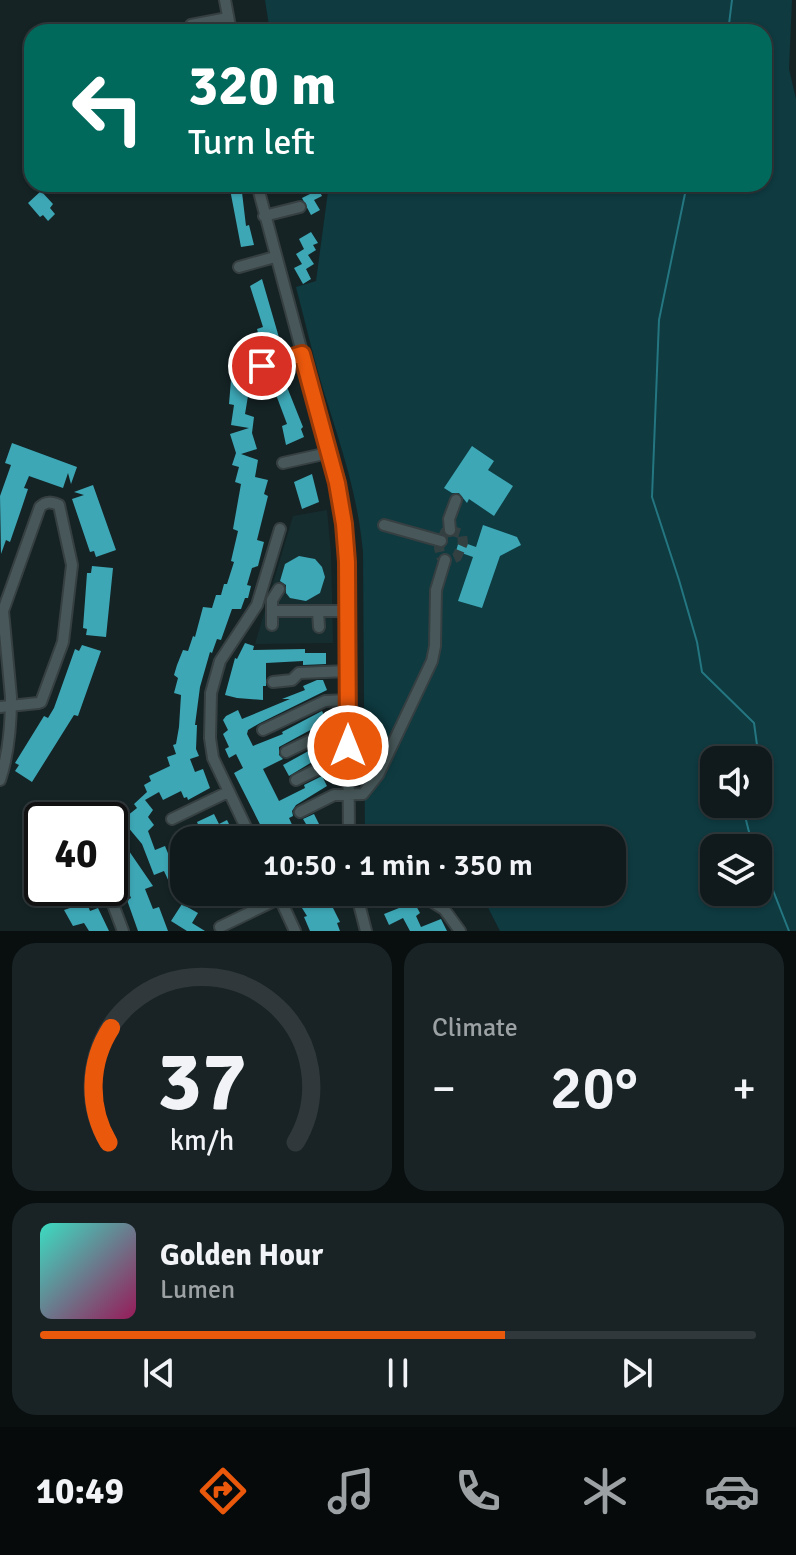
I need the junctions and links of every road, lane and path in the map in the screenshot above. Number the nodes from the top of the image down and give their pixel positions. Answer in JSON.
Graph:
{"nodes":[{"id":1,"x":225,"y":0,"type":"edge"},
{"id":2,"x":228,"y":18,"type":"junction"},
{"id":3,"x":196,"y":24,"type":"edge"},
{"id":4,"x":229,"y":24,"type":"edge"},
{"id":5,"x":259,"y":192,"type":"edge"},
{"id":6,"x":300,"y":207,"type":"dead end"},
{"id":7,"x":264,"y":216,"type":"junction"},
{"id":8,"x":275,"y":257,"type":"junction"},
{"id":9,"x":239,"y":267,"type":"dead end"},
{"id":10,"x":302,"y":354,"type":"junction"},
{"id":11,"x":262,"y":366,"type":"dead end"},
{"id":12,"x":328,"y":453,"type":"junction"},
{"id":13,"x":283,"y":463,"type":"dead end"},
{"id":14,"x":456,"y":500,"type":"dead end"},
{"id":15,"x":384,"y":525,"type":"dead end"},
{"id":16,"x":280,"y":529,"type":"dead end"},
{"id":17,"x":450,"y":530,"type":"tunnel mouth"},
{"id":18,"x":441,"y":541,"type":"dead end"},
{"id":19,"x":445,"y":560,"type":"dead end"},
{"id":20,"x":279,"y":589,"type":"dead end"},
{"id":21,"x":272,"y":611,"type":"junction"},
{"id":22,"x":318,"y":611,"type":"junction"},
{"id":23,"x":347,"y":611,"type":"junction"},
{"id":24,"x":272,"y":625,"type":"dead end"},
{"id":25,"x":319,"y":627,"type":"dead end"},
{"id":26,"x":348,"y":671,"type":"junction"},
{"id":27,"x":273,"y":682,"type":"dead end"},
{"id":28,"x":348,"y":700,"type":"junction"},
{"id":29,"x":5,"y":706,"type":"edge"},
{"id":30,"x":348,"y":729,"type":"junction"},
{"id":31,"x":263,"y":730,"type":"dead end"},
{"id":32,"x":286,"y":752,"type":"dead end"},
{"id":33,"x":348,"y":764,"type":"junction"},
{"id":34,"x":0,"y":780,"type":"edge"},
{"id":35,"x":296,"y":780,"type":"dead end"},
{"id":36,"x":228,"y":792,"type":"junction"},
{"id":37,"x":348,"y":794,"type":"junction"},
{"id":38,"x":300,"y":812,"type":"dead end"},
{"id":39,"x":172,"y":819,"type":"dead end"},
{"id":40,"x":245,"y":826,"type":"edge"},
{"id":41,"x":349,"y":826,"type":"edge"},
{"id":42,"x":114,"y":906,"type":"edge"},
{"id":43,"x":258,"y":906,"type":"edge"},
{"id":44,"x":283,"y":906,"type":"edge"},
{"id":45,"x":360,"y":906,"type":"edge"},
{"id":46,"x":439,"y":906,"type":"edge"},
{"id":47,"x":445,"y":906,"type":"edge"},
{"id":48,"x":444,"y":909,"type":"junction"},
{"id":49,"x":220,"y":927,"type":"dead end"},
{"id":50,"x":123,"y":931,"type":"edge"},
{"id":51,"x":295,"y":931,"type":"edge"},
{"id":52,"x":366,"y":931,"type":"edge"},
{"id":53,"x":460,"y":931,"type":"edge"}],
"edges":[{"from":1,"to":2,"type":"street"},
{"from":2,"to":3,"type":"street"},
{"from":2,"to":4,"type":"street"},
{"from":5,"to":7,"type":"street"},
{"from":6,"to":7,"type":"street"},
{"from":7,"to":8,"type":"street"},
{"from":8,"to":9,"type":"street"},
{"from":8,"to":10,"type":"street"},
{"from":10,"to":11,"type":"street"},
{"from":10,"to":12,"type":"street"},
{"from":12,"to":13,"type":"street"},
{"from":12,"to":23,"type":"street"},
{"from":14,"to":17,"type":"street"},
{"from":15,"to":18,"type":"street"},
{"from":16,"to":36,"type":"street"},
{"from":19,"to":37,"type":"street"},
{"from":20,"to":21,"type":"street"},
{"from":21,"to":22,"type":"street"},
{"from":21,"to":24,"type":"street"},
{"from":22,"to":23,"type":"street"},
{"from":22,"to":25,"type":"street"},
{"from":23,"to":26,"type":"street"},
{"from":26,"to":27,"type":"street"},
{"from":26,"to":28,"type":"street"},
{"from":28,"to":30,"type":"street"},
{"from":28,"to":31,"type":"street"},
{"from":29,"to":29,"type":"street"},
{"from":29,"to":34,"type":"street"},
{"from":30,"to":32,"type":"street"},
{"from":30,"to":33,"type":"street"},
{"from":33,"to":35,"type":"street"},
{"from":33,"to":37,"type":"street"},
{"from":36,"to":39,"type":"street"},
{"from":36,"to":40,"type":"street"},
{"from":37,"to":38,"type":"street"},
{"from":37,"to":41,"type":"street"},
{"from":42,"to":50,"type":"street"},
{"from":43,"to":49,"type":"street"},
{"from":44,"to":51,"type":"street"},
{"from":45,"to":52,"type":"street"},
{"from":46,"to":48,"type":"street"},
{"from":47,"to":48,"type":"street"},
{"from":48,"to":53,"type":"street"}]}
